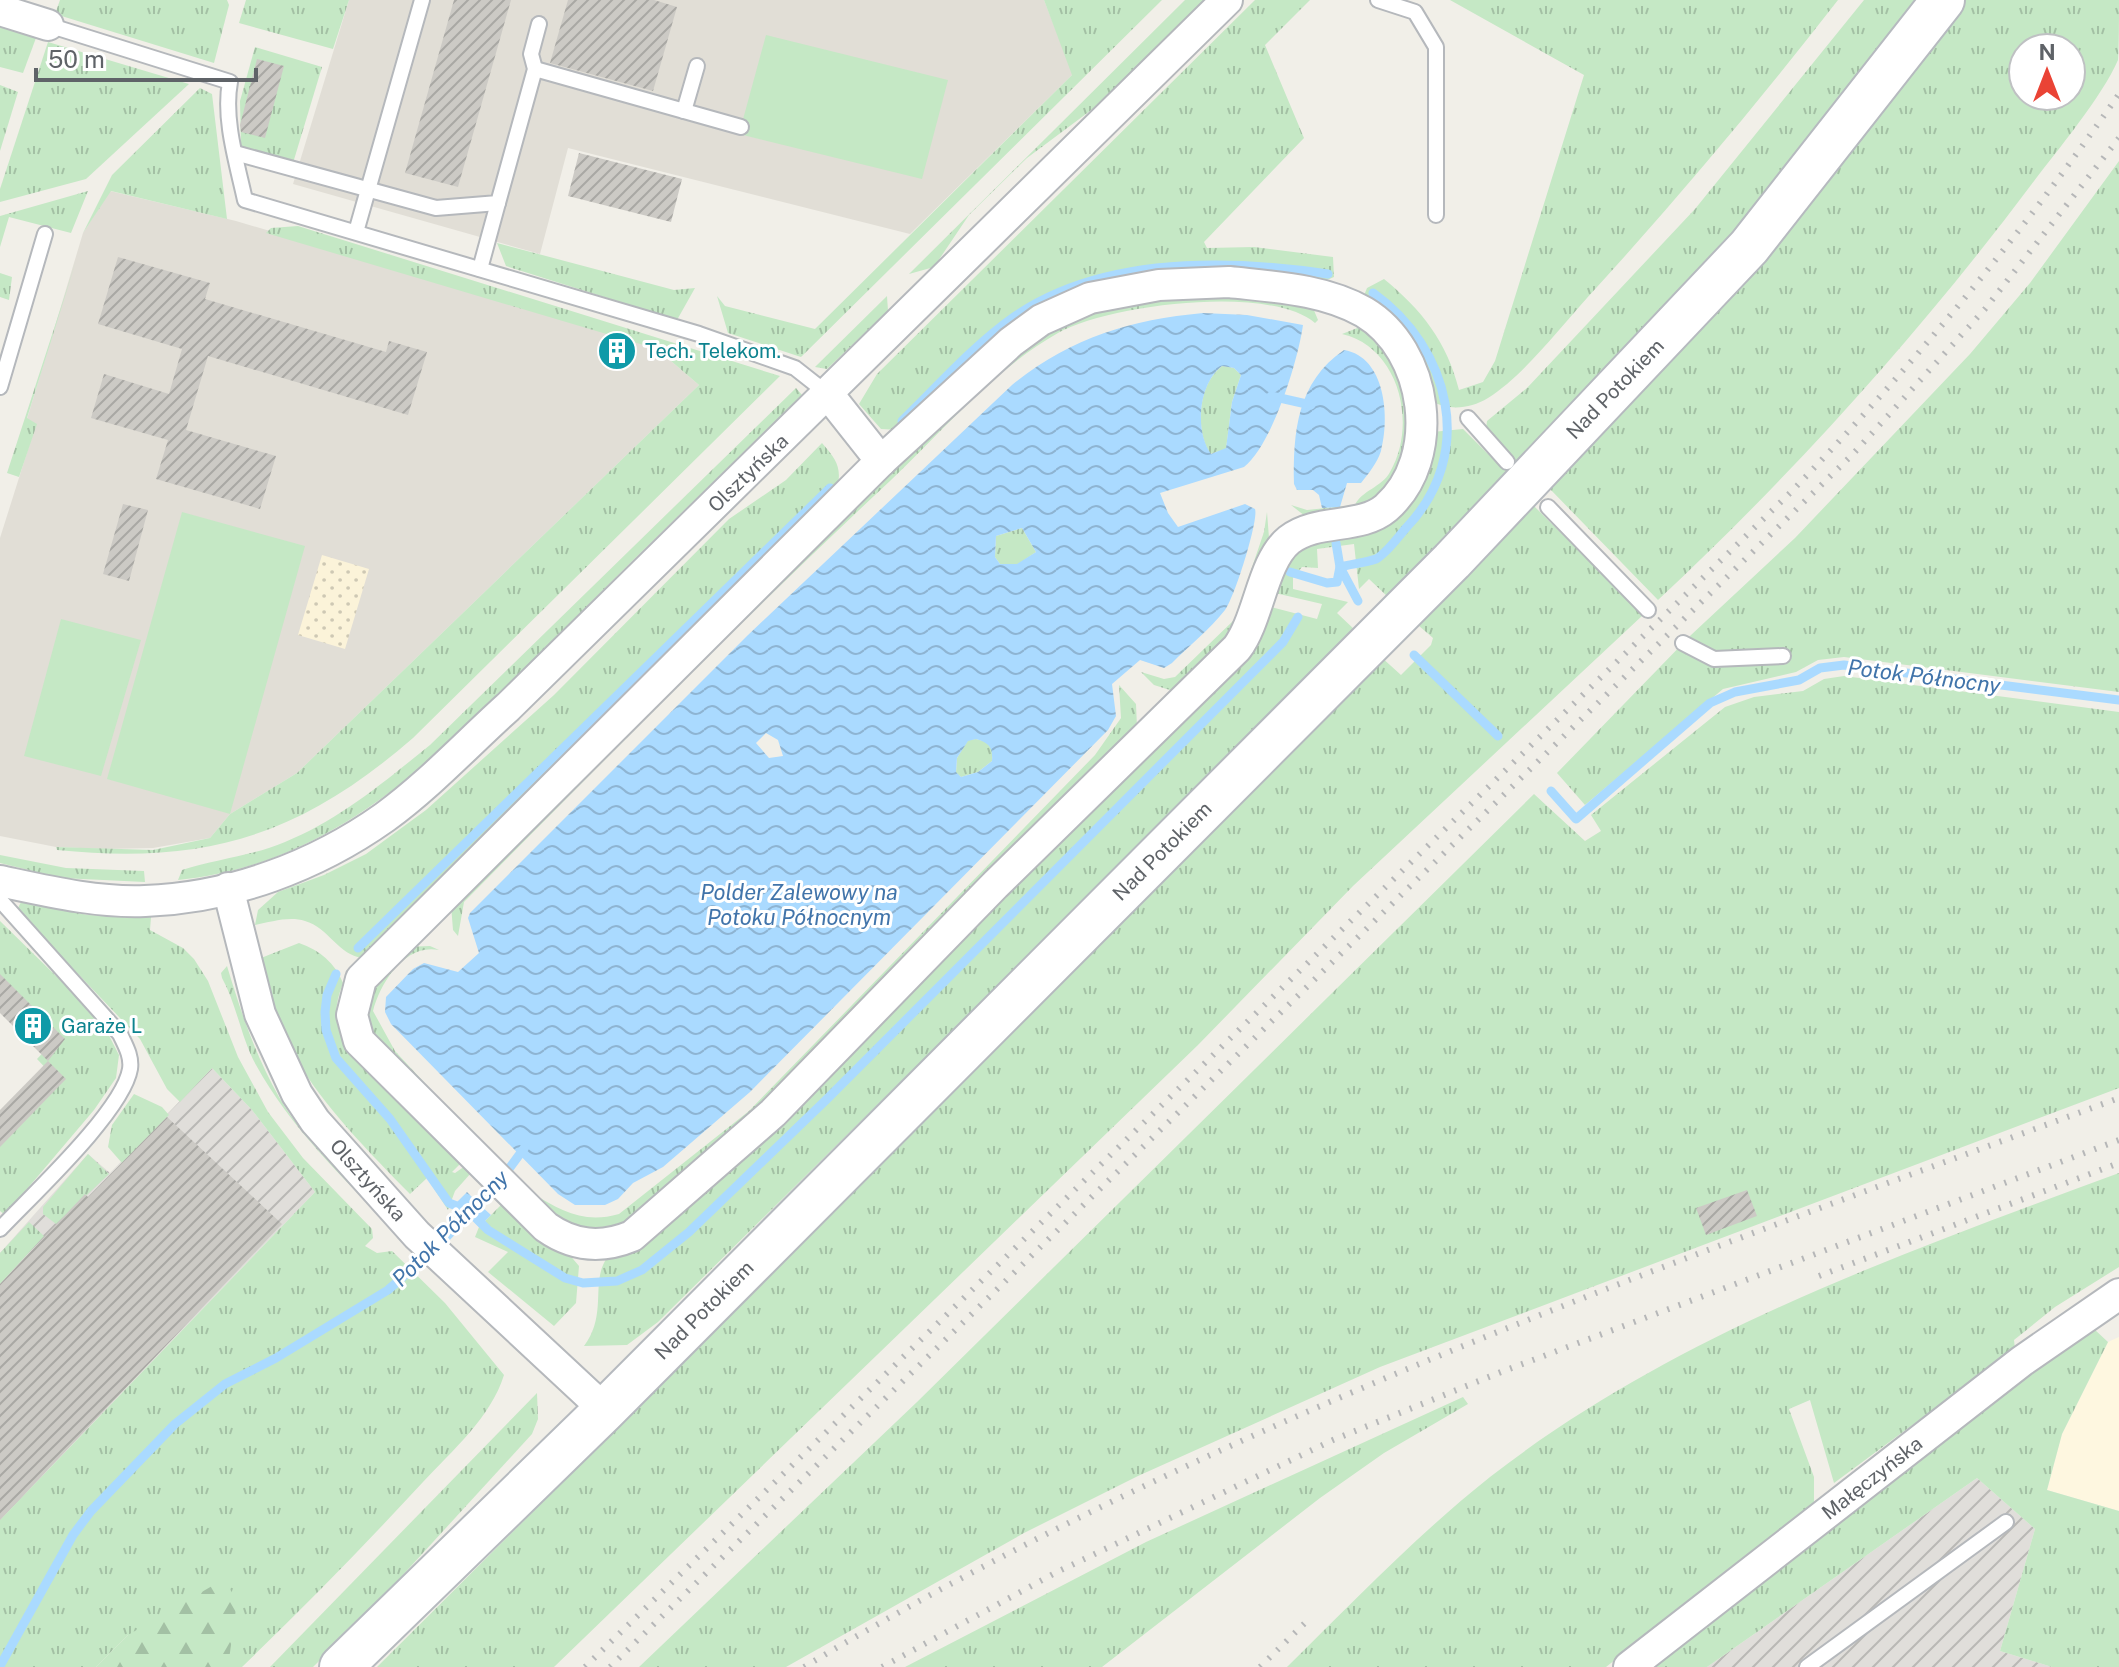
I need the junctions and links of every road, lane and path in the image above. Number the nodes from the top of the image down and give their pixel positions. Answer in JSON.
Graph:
{"nodes":[{"id":1,"x":422,"y":0,"type":"edge"},
{"id":2,"x":1227,"y":0,"type":"edge"},
{"id":3,"x":1378,"y":0,"type":"edge"},
{"id":4,"x":1943,"y":0,"type":"edge"},
{"id":5,"x":0,"y":10,"type":"edge"},
{"id":6,"x":539,"y":24,"type":"dead end"},
{"id":7,"x":48,"y":25,"type":"joint"},
{"id":8,"x":697,"y":66,"type":"dead end"},
{"id":9,"x":535,"y":69,"type":"junction"},
{"id":10,"x":684,"y":111,"type":"junction"},
{"id":11,"x":741,"y":127,"type":"dead end"},
{"id":12,"x":235,"y":153,"type":"junction"},
{"id":13,"x":369,"y":190,"type":"junction"},
{"id":14,"x":498,"y":203,"type":"junction"},
{"id":15,"x":1436,"y":215,"type":"dead end"},
{"id":16,"x":356,"y":232,"type":"junction"},
{"id":17,"x":45,"y":234,"type":"dead end"},
{"id":18,"x":480,"y":269,"type":"junction"},
{"id":19,"x":0,"y":387,"type":"edge"},
{"id":20,"x":828,"y":394,"type":"junction"},
{"id":21,"x":1468,"y":418,"type":"dead end"},
{"id":22,"x":881,"y":461,"type":"junction"},
{"id":23,"x":1507,"y":462,"type":"dead end"},
{"id":24,"x":1548,"y":507,"type":"dead end"},
{"id":25,"x":1648,"y":610,"type":"dead end"},
{"id":26,"x":1683,"y":643,"type":"dead end"},
{"id":27,"x":1783,"y":656,"type":"dead end"},
{"id":28,"x":0,"y":881,"type":"edge"},
{"id":29,"x":228,"y":888,"type":"junction"},
{"id":30,"x":0,"y":900,"type":"edge"},
{"id":31,"x":0,"y":1229,"type":"edge"},
{"id":32,"x":2119,"y":1294,"type":"edge"},
{"id":33,"x":605,"y":1410,"type":"junction"},
{"id":34,"x":2006,"y":1522,"type":"dead end"},
{"id":35,"x":341,"y":1667,"type":"edge"},
{"id":36,"x":1629,"y":1667,"type":"edge"},
{"id":37,"x":1807,"y":1667,"type":"edge"}],
"edges":[{"from":1,"to":13,"type":"lane"},
{"from":2,"to":20,"type":"street","name":"Olsztyńska"},
{"from":3,"to":15,"type":"lane"},
{"from":4,"to":33,"type":"main road","name":"Nad Potokiem"},
{"from":5,"to":7,"type":"street"},
{"from":6,"to":9,"type":"lane"},
{"from":7,"to":12,"type":"lane"},
{"from":8,"to":10,"type":"lane"},
{"from":9,"to":10,"type":"lane"},
{"from":9,"to":14,"type":"lane"},
{"from":10,"to":11,"type":"lane"},
{"from":12,"to":13,"type":"lane"},
{"from":12,"to":16,"type":"lane"},
{"from":13,"to":14,"type":"lane"},
{"from":13,"to":16,"type":"lane"},
{"from":14,"to":18,"type":"lane"},
{"from":16,"to":18,"type":"lane"},
{"from":17,"to":19,"type":"lane"},
{"from":18,"to":20,"type":"lane"},
{"from":20,"to":22,"type":"street"},
{"from":20,"to":29,"type":"street","name":"Olsztyńska"},
{"from":21,"to":23,"type":"lane"},
{"from":22,"to":22,"type":"street"},
{"from":24,"to":25,"type":"lane"},
{"from":26,"to":27,"type":"lane"},
{"from":28,"to":29,"type":"street","name":"Olsztyńska"},
{"from":29,"to":33,"type":"street","name":"Olsztyńska"},
{"from":30,"to":31,"type":"lane"},
{"from":32,"to":36,"type":"street","name":"Małęczyńska"},
{"from":33,"to":35,"type":"main road","name":"Nad Potokiem"},
{"from":34,"to":37,"type":"lane"}]}
